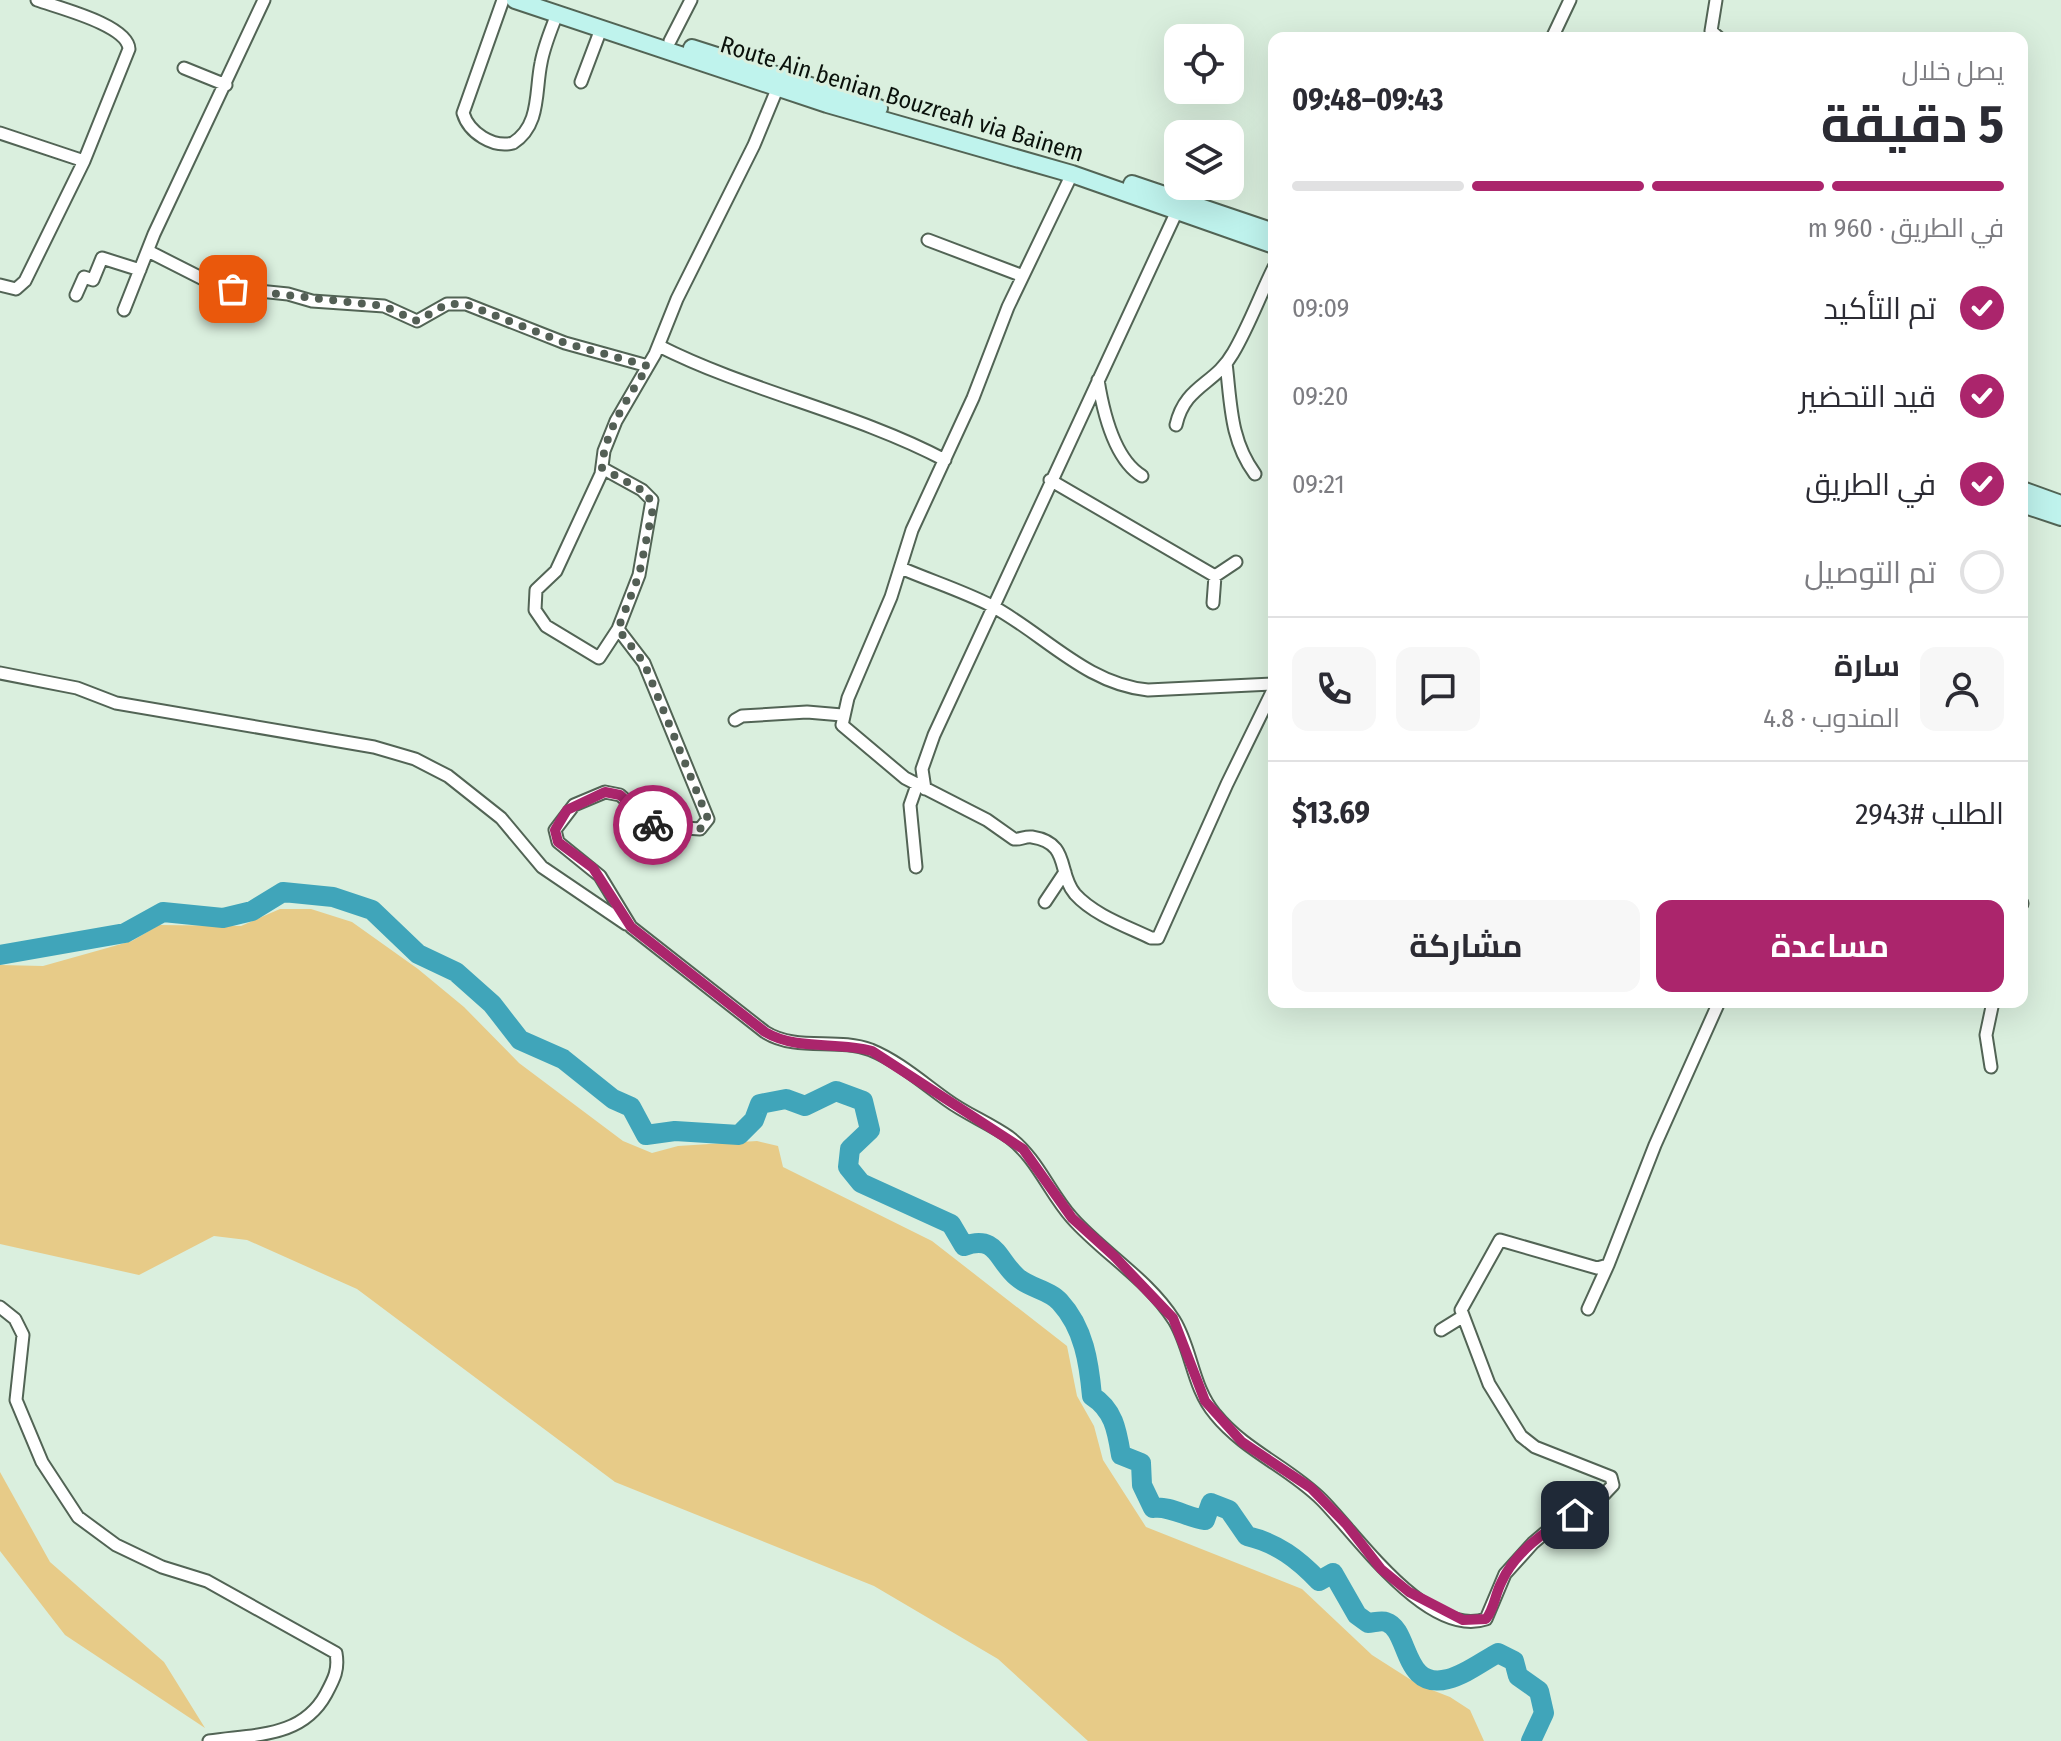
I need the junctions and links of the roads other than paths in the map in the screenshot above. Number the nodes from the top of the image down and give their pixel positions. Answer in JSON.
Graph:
{"nodes":[{"id":1,"x":37,"y":0,"type":"edge"},
{"id":2,"x":264,"y":0,"type":"edge"},
{"id":3,"x":503,"y":0,"type":"edge"},
{"id":4,"x":515,"y":0,"type":"edge"},
{"id":5,"x":546,"y":0,"type":"edge"},
{"id":6,"x":691,"y":0,"type":"edge"},
{"id":7,"x":1570,"y":0,"type":"edge"},
{"id":8,"x":1716,"y":0,"type":"edge"},
{"id":9,"x":557,"y":14,"type":"junction"},
{"id":10,"x":601,"y":29,"type":"junction"},
{"id":11,"x":1555,"y":32,"type":"edge"},
{"id":12,"x":1712,"y":32,"type":"edge"},
{"id":13,"x":670,"y":41,"type":"junction"},
{"id":14,"x":184,"y":68,"type":"dead end"},
{"id":15,"x":581,"y":82,"type":"dead end"},
{"id":16,"x":779,"y":83,"type":"junction"},
{"id":17,"x":226,"y":85,"type":"junction"},
{"id":18,"x":0,"y":133,"type":"edge"},
{"id":19,"x":84,"y":161,"type":"junction"},
{"id":20,"x":1072,"y":174,"type":"junction"},
{"id":21,"x":1177,"y":211,"type":"junction"},
{"id":22,"x":1268,"y":230,"type":"edge"},
{"id":23,"x":928,"y":240,"type":"dead end"},
{"id":24,"x":1268,"y":243,"type":"edge"},
{"id":25,"x":148,"y":251,"type":"junction"},
{"id":26,"x":140,"y":270,"type":"junction"},
{"id":27,"x":1023,"y":276,"type":"junction"},
{"id":28,"x":1268,"y":279,"type":"edge"},
{"id":29,"x":0,"y":285,"type":"edge"},
{"id":30,"x":76,"y":295,"type":"dead end"},
{"id":31,"x":124,"y":310,"type":"dead end"},
{"id":32,"x":659,"y":346,"type":"junction"},
{"id":33,"x":1226,"y":363,"type":"junction"},
{"id":34,"x":648,"y":366,"type":"junction"},
{"id":35,"x":1098,"y":379,"type":"junction"},
{"id":36,"x":1176,"y":425,"type":"dead end"},
{"id":37,"x":945,"y":460,"type":"junction"},
{"id":38,"x":602,"y":468,"type":"junction"},
{"id":39,"x":1255,"y":474,"type":"dead end"},
{"id":40,"x":1142,"y":476,"type":"dead end"},
{"id":41,"x":1050,"y":480,"type":"junction"},
{"id":42,"x":2028,"y":492,"type":"edge"},
{"id":43,"x":2061,"y":504,"type":"edge"},
{"id":44,"x":2028,"y":506,"type":"edge"},
{"id":45,"x":2061,"y":517,"type":"edge"},
{"id":46,"x":1236,"y":562,"type":"dead end"},
{"id":47,"x":901,"y":568,"type":"junction"},
{"id":48,"x":1215,"y":576,"type":"junction"},
{"id":49,"x":1213,"y":603,"type":"dead end"},
{"id":50,"x":993,"y":607,"type":"junction"},
{"id":51,"x":618,"y":629,"type":"junction"},
{"id":52,"x":0,"y":673,"type":"edge"},
{"id":53,"x":1268,"y":686,"type":"edge"},
{"id":54,"x":1268,"y":699,"type":"edge"},
{"id":55,"x":842,"y":715,"type":"junction"},
{"id":56,"x":735,"y":720,"type":"dead end"},
{"id":57,"x":921,"y":787,"type":"junction"},
{"id":58,"x":916,"y":867,"type":"dead end"},
{"id":59,"x":1065,"y":872,"type":"junction"},
{"id":60,"x":1045,"y":902,"type":"dead end"},
{"id":61,"x":631,"y":927,"type":"junction"},
{"id":62,"x":1716,"y":1008,"type":"edge"},
{"id":63,"x":1992,"y":1008,"type":"edge"},
{"id":64,"x":1991,"y":1067,"type":"dead end"},
{"id":65,"x":1608,"y":1265,"type":"junction"},
{"id":66,"x":0,"y":1307,"type":"edge"},
{"id":67,"x":1588,"y":1309,"type":"dead end"},
{"id":68,"x":1462,"y":1317,"type":"junction"},
{"id":69,"x":1441,"y":1330,"type":"dead end"},
{"id":70,"x":209,"y":1741,"type":"edge"}],
"edges":[{"from":1,"to":19,"type":"street"},
{"from":2,"to":17,"type":"street"},
{"from":3,"to":9,"type":"street"},
{"from":4,"to":9,"type":"main road","name":"Route Ain benian Bouzreah via Bainem"},
{"from":5,"to":13,"type":"main road","name":"Route Ain benian Bouzreah via Bainem"},
{"from":6,"to":13,"type":"street"},
{"from":7,"to":11,"type":"street"},
{"from":8,"to":12,"type":"street"},
{"from":9,"to":10,"type":"main road","name":"Route Ain benian Bouzreah via Bainem"},
{"from":10,"to":15,"type":"street"},
{"from":10,"to":16,"type":"main road","name":"Route Ain benian Bouzreah via Bainem"},
{"from":13,"to":16,"type":"main road","name":"Route Ain benian Bouzreah via Bainem"},
{"from":14,"to":17,"type":"street"},
{"from":16,"to":20,"type":"main road","name":"Route Ain benian Bouzreah via Bainem"},
{"from":16,"to":22,"type":"main road","name":"Route Ain benian Bouzreah via Bainem"},
{"from":16,"to":32,"type":"street"},
{"from":17,"to":25,"type":"street"},
{"from":18,"to":19,"type":"street"},
{"from":19,"to":29,"type":"street"},
{"from":20,"to":21,"type":"main road","name":"Route Ain benian Bouzreah via Bainem"},
{"from":20,"to":27,"type":"street"},
{"from":21,"to":24,"type":"main road","name":"Route Ain benian Bouzreah via Bainem"},
{"from":21,"to":35,"type":"street"},
{"from":23,"to":27,"type":"street"},
{"from":25,"to":26,"type":"street"},
{"from":25,"to":34,"type":"street"},
{"from":26,"to":30,"type":"street"},
{"from":26,"to":31,"type":"street"},
{"from":27,"to":37,"type":"street"},
{"from":28,"to":33,"type":"street"},
{"from":32,"to":34,"type":"street"},
{"from":32,"to":37,"type":"street"},
{"from":33,"to":36,"type":"street"},
{"from":33,"to":39,"type":"street"},
{"from":34,"to":38,"type":"street"},
{"from":35,"to":40,"type":"street"},
{"from":35,"to":41,"type":"street"},
{"from":37,"to":47,"type":"street"},
{"from":38,"to":51,"type":"street"},
{"from":38,"to":51,"type":"street"},
{"from":41,"to":48,"type":"street"},
{"from":41,"to":50,"type":"street"},
{"from":42,"to":43,"type":"main road"},
{"from":44,"to":45,"type":"main road"},
{"from":46,"to":48,"type":"street"},
{"from":47,"to":50,"type":"street"},
{"from":47,"to":55,"type":"street"},
{"from":48,"to":49,"type":"street"},
{"from":50,"to":53,"type":"street"},
{"from":50,"to":57,"type":"street"},
{"from":51,"to":61,"type":"street"},
{"from":52,"to":61,"type":"street"},
{"from":54,"to":59,"type":"street"},
{"from":55,"to":56,"type":"street"},
{"from":55,"to":57,"type":"street"},
{"from":57,"to":58,"type":"street"},
{"from":57,"to":59,"type":"street"},
{"from":59,"to":60,"type":"street"},
{"from":61,"to":68,"type":"street"},
{"from":62,"to":65,"type":"street"},
{"from":63,"to":64,"type":"street"},
{"from":65,"to":67,"type":"street"},
{"from":65,"to":68,"type":"street"},
{"from":66,"to":70,"type":"street"},
{"from":68,"to":69,"type":"street"}]}
